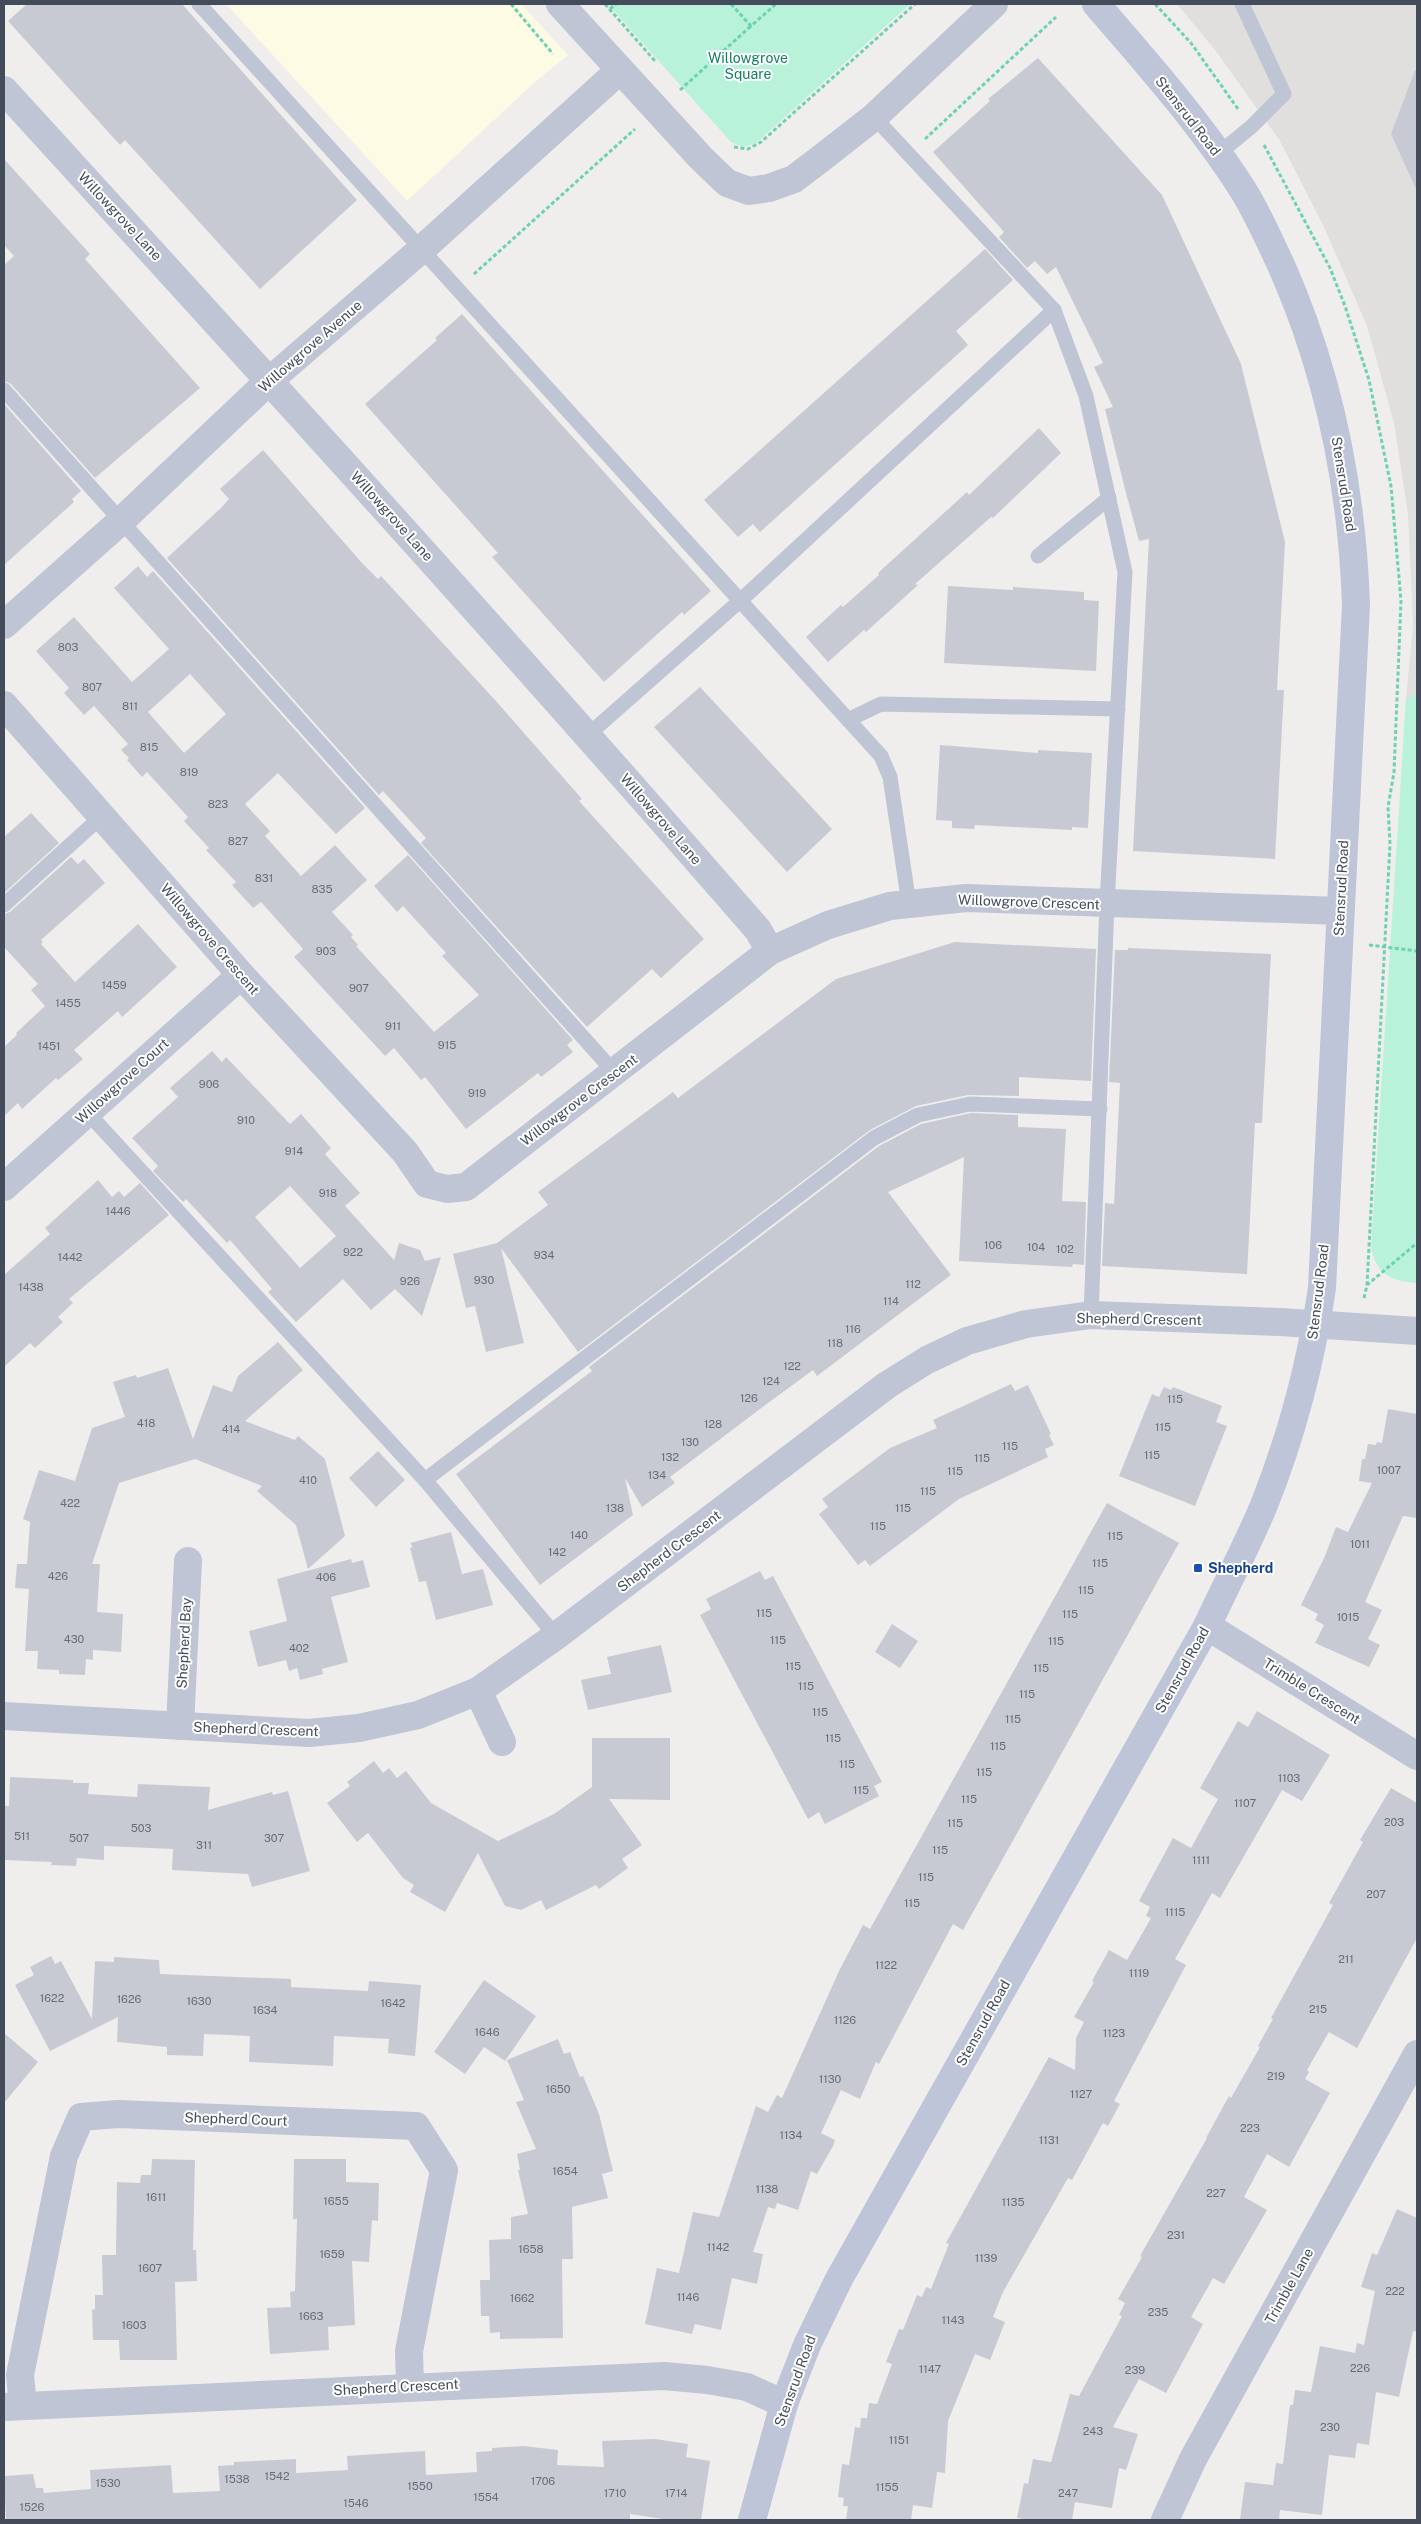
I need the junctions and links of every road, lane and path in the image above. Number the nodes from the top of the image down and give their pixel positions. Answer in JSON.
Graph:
{"nodes":[{"id":1,"x":199,"y":4,"type":"edge"},
{"id":2,"x":511,"y":4,"type":"edge"},
{"id":3,"x":560,"y":4,"type":"edge"},
{"id":4,"x":605,"y":4,"type":"edge"},
{"id":5,"x":616,"y":4,"type":"edge"},
{"id":6,"x":731,"y":4,"type":"edge"},
{"id":7,"x":776,"y":4,"type":"edge"},
{"id":8,"x":915,"y":4,"type":"edge"},
{"id":9,"x":994,"y":4,"type":"edge"},
{"id":10,"x":1096,"y":4,"type":"edge"},
{"id":11,"x":1242,"y":4,"type":"edge"},
{"id":12,"x":610,"y":9,"type":"junction"},
{"id":13,"x":1056,"y":18,"type":"dead end"},
{"id":14,"x":751,"y":26,"type":"junction"},
{"id":15,"x":553,"y":54,"type":"dead end"},
{"id":16,"x":661,"y":68,"type":"dead end"},
{"id":17,"x":620,"y":70,"type":"junction"},
{"id":18,"x":673,"y":83,"type":"dead end"},
{"id":19,"x":4,"y":90,"type":"edge"},
{"id":20,"x":680,"y":90,"type":"junction"},
{"id":21,"x":686,"y":97,"type":"dead end"},
{"id":22,"x":874,"y":117,"type":"junction"},
{"id":23,"x":639,"y":126,"type":"dead end"},
{"id":24,"x":729,"y":142,"type":"dead end"},
{"id":25,"x":909,"y":154,"type":"junction"},
{"id":26,"x":1218,"y":154,"type":"junction"},
{"id":27,"x":422,"y":249,"type":"junction"},
{"id":28,"x":456,"y":290,"type":"junction"},
{"id":29,"x":1054,"y":310,"type":"junction"},
{"id":30,"x":270,"y":380,"type":"junction"},
{"id":31,"x":4,"y":390,"type":"edge"},
{"id":32,"x":1109,"y":498,"type":"junction"},
{"id":33,"x":121,"y":521,"type":"junction"},
{"id":34,"x":1038,"y":556,"type":"dead end"},
{"id":35,"x":741,"y":600,"type":"junction"},
{"id":36,"x":4,"y":625,"type":"edge"},
{"id":37,"x":4,"y":706,"type":"edge"},
{"id":38,"x":1118,"y":709,"type":"junction"},
{"id":39,"x":848,"y":720,"type":"junction"},
{"id":40,"x":588,"y":734,"type":"junction"},
{"id":41,"x":102,"y":816,"type":"junction"},
{"id":42,"x":909,"y":904,"type":"junction"},
{"id":43,"x":1107,"y":904,"type":"junction"},
{"id":44,"x":4,"y":905,"type":"edge"},
{"id":45,"x":1339,"y":911,"type":"junction"},
{"id":46,"x":1384,"y":945,"type":"dead end"},
{"id":47,"x":770,"y":951,"type":"junction"},
{"id":48,"x":1417,"y":951,"type":"edge"},
{"id":49,"x":241,"y":975,"type":"junction"},
{"id":50,"x":615,"y":1073,"type":"junction"},
{"id":51,"x":1100,"y":1109,"type":"junction"},
{"id":52,"x":87,"y":1112,"type":"junction"},
{"id":53,"x":4,"y":1187,"type":"edge"},
{"id":54,"x":1417,"y":1243,"type":"edge"},
{"id":55,"x":1091,"y":1315,"type":"junction"},
{"id":56,"x":1316,"y":1325,"type":"junction"},
{"id":57,"x":1356,"y":1328,"type":"junction"},
{"id":58,"x":1417,"y":1331,"type":"edge"},
{"id":59,"x":425,"y":1480,"type":"junction"},
{"id":60,"x":188,"y":1561,"type":"dead end"},
{"id":61,"x":1207,"y":1626,"type":"junction"},
{"id":62,"x":556,"y":1636,"type":"junction"},
{"id":63,"x":478,"y":1691,"type":"junction"},
{"id":64,"x":4,"y":1716,"type":"edge"},
{"id":65,"x":180,"y":1726,"type":"junction"},
{"id":66,"x":502,"y":1742,"type":"dead end"},
{"id":67,"x":1417,"y":1756,"type":"edge"},
{"id":68,"x":1417,"y":2054,"type":"edge"},
{"id":69,"x":410,"y":2386,"type":"junction"},
{"id":70,"x":784,"y":2404,"type":"junction"},
{"id":71,"x":14,"y":2407,"type":"edge"},
{"id":72,"x":752,"y":2520,"type":"edge"},
{"id":73,"x":1165,"y":2520,"type":"edge"}],
"edges":[{"from":1,"to":27,"type":"lane"},
{"from":2,"to":15,"type":"path"},
{"from":3,"to":17,"type":"street"},
{"from":4,"to":12,"type":"path"},
{"from":5,"to":12,"type":"path"},
{"from":6,"to":14,"type":"path"},
{"from":7,"to":14,"type":"path"},
{"from":8,"to":24,"type":"path"},
{"from":9,"to":22,"type":"street"},
{"from":10,"to":26,"type":"street","name":"Stensrud Road"},
{"from":11,"to":26,"type":"lane"},
{"from":12,"to":16,"type":"path"},
{"from":13,"to":25,"type":"path"},
{"from":14,"to":20,"type":"path"},
{"from":17,"to":22,"type":"street"},
{"from":17,"to":27,"type":"street","name":"Willowgrove Avenue"},
{"from":18,"to":20,"type":"path"},
{"from":19,"to":30,"type":"street","name":"Willowgrove Lane"},
{"from":20,"to":21,"type":"path"},
{"from":22,"to":25,"type":"lane"},
{"from":23,"to":28,"type":"path"},
{"from":25,"to":29,"type":"lane"},
{"from":26,"to":45,"type":"street","name":"Stensrud Road"},
{"from":27,"to":28,"type":"lane"},
{"from":27,"to":30,"type":"street","name":"Willowgrove Avenue"},
{"from":28,"to":35,"type":"lane"},
{"from":29,"to":32,"type":"lane"},
{"from":29,"to":35,"type":"lane"},
{"from":30,"to":33,"type":"street","name":"Willowgrove Avenue"},
{"from":30,"to":40,"type":"street","name":"Willowgrove Lane"},
{"from":31,"to":33,"type":"lane"},
{"from":32,"to":34,"type":"lane"},
{"from":32,"to":38,"type":"lane"},
{"from":33,"to":36,"type":"street","name":"Willowgrove Avenue"},
{"from":33,"to":50,"type":"lane"},
{"from":35,"to":39,"type":"lane"},
{"from":35,"to":40,"type":"lane"},
{"from":37,"to":41,"type":"street","name":"Willowgrove Crescent"},
{"from":38,"to":39,"type":"lane"},
{"from":38,"to":43,"type":"lane"},
{"from":39,"to":42,"type":"lane"},
{"from":40,"to":47,"type":"street","name":"Willowgrove Lane"},
{"from":41,"to":44,"type":"lane"},
{"from":41,"to":49,"type":"street","name":"Willowgrove Crescent"},
{"from":42,"to":43,"type":"street","name":"Willowgrove Crescent"},
{"from":42,"to":47,"type":"street","name":"Willowgrove Crescent"},
{"from":43,"to":45,"type":"street","name":"Willowgrove Crescent"},
{"from":43,"to":51,"type":"lane"},
{"from":45,"to":56,"type":"street","name":"Stensrud Road"},
{"from":46,"to":48,"type":"path"},
{"from":47,"to":50,"type":"street","name":"Willowgrove Crescent"},
{"from":49,"to":50,"type":"street","name":"Willowgrove Crescent"},
{"from":49,"to":52,"type":"street","name":"Willowgrove Court"},
{"from":51,"to":55,"type":"lane"},
{"from":51,"to":59,"type":"lane"},
{"from":52,"to":53,"type":"street","name":"Willowgrove Court"},
{"from":52,"to":59,"type":"lane"},
{"from":54,"to":57,"type":"path"},
{"from":55,"to":56,"type":"street","name":"Shepherd Crescent"},
{"from":55,"to":62,"type":"street","name":"Shepherd Crescent"},
{"from":56,"to":57,"type":"street","name":"Shepherd Crescent"},
{"from":56,"to":61,"type":"street","name":"Stensrud Road"},
{"from":57,"to":58,"type":"street","name":"Shepherd Crescent"},
{"from":59,"to":62,"type":"lane"},
{"from":60,"to":65,"type":"street","name":"Shepherd Bay"},
{"from":61,"to":67,"type":"street","name":"Trimble Crescent"},
{"from":61,"to":70,"type":"street","name":"Stensrud Road"},
{"from":62,"to":63,"type":"street","name":"Shepherd Crescent"},
{"from":63,"to":65,"type":"street","name":"Shepherd Crescent"},
{"from":63,"to":66,"type":"street"},
{"from":64,"to":65,"type":"street","name":"Shepherd Crescent"},
{"from":68,"to":73,"type":"street","name":"Trimble Lane"},
{"from":69,"to":70,"type":"street","name":"Shepherd Crescent"},
{"from":69,"to":71,"type":"street","name":"Shepherd Crescent"},
{"from":69,"to":71,"type":"street","name":"Shepherd Court"},
{"from":70,"to":72,"type":"street","name":"Stensrud Road"}]}
